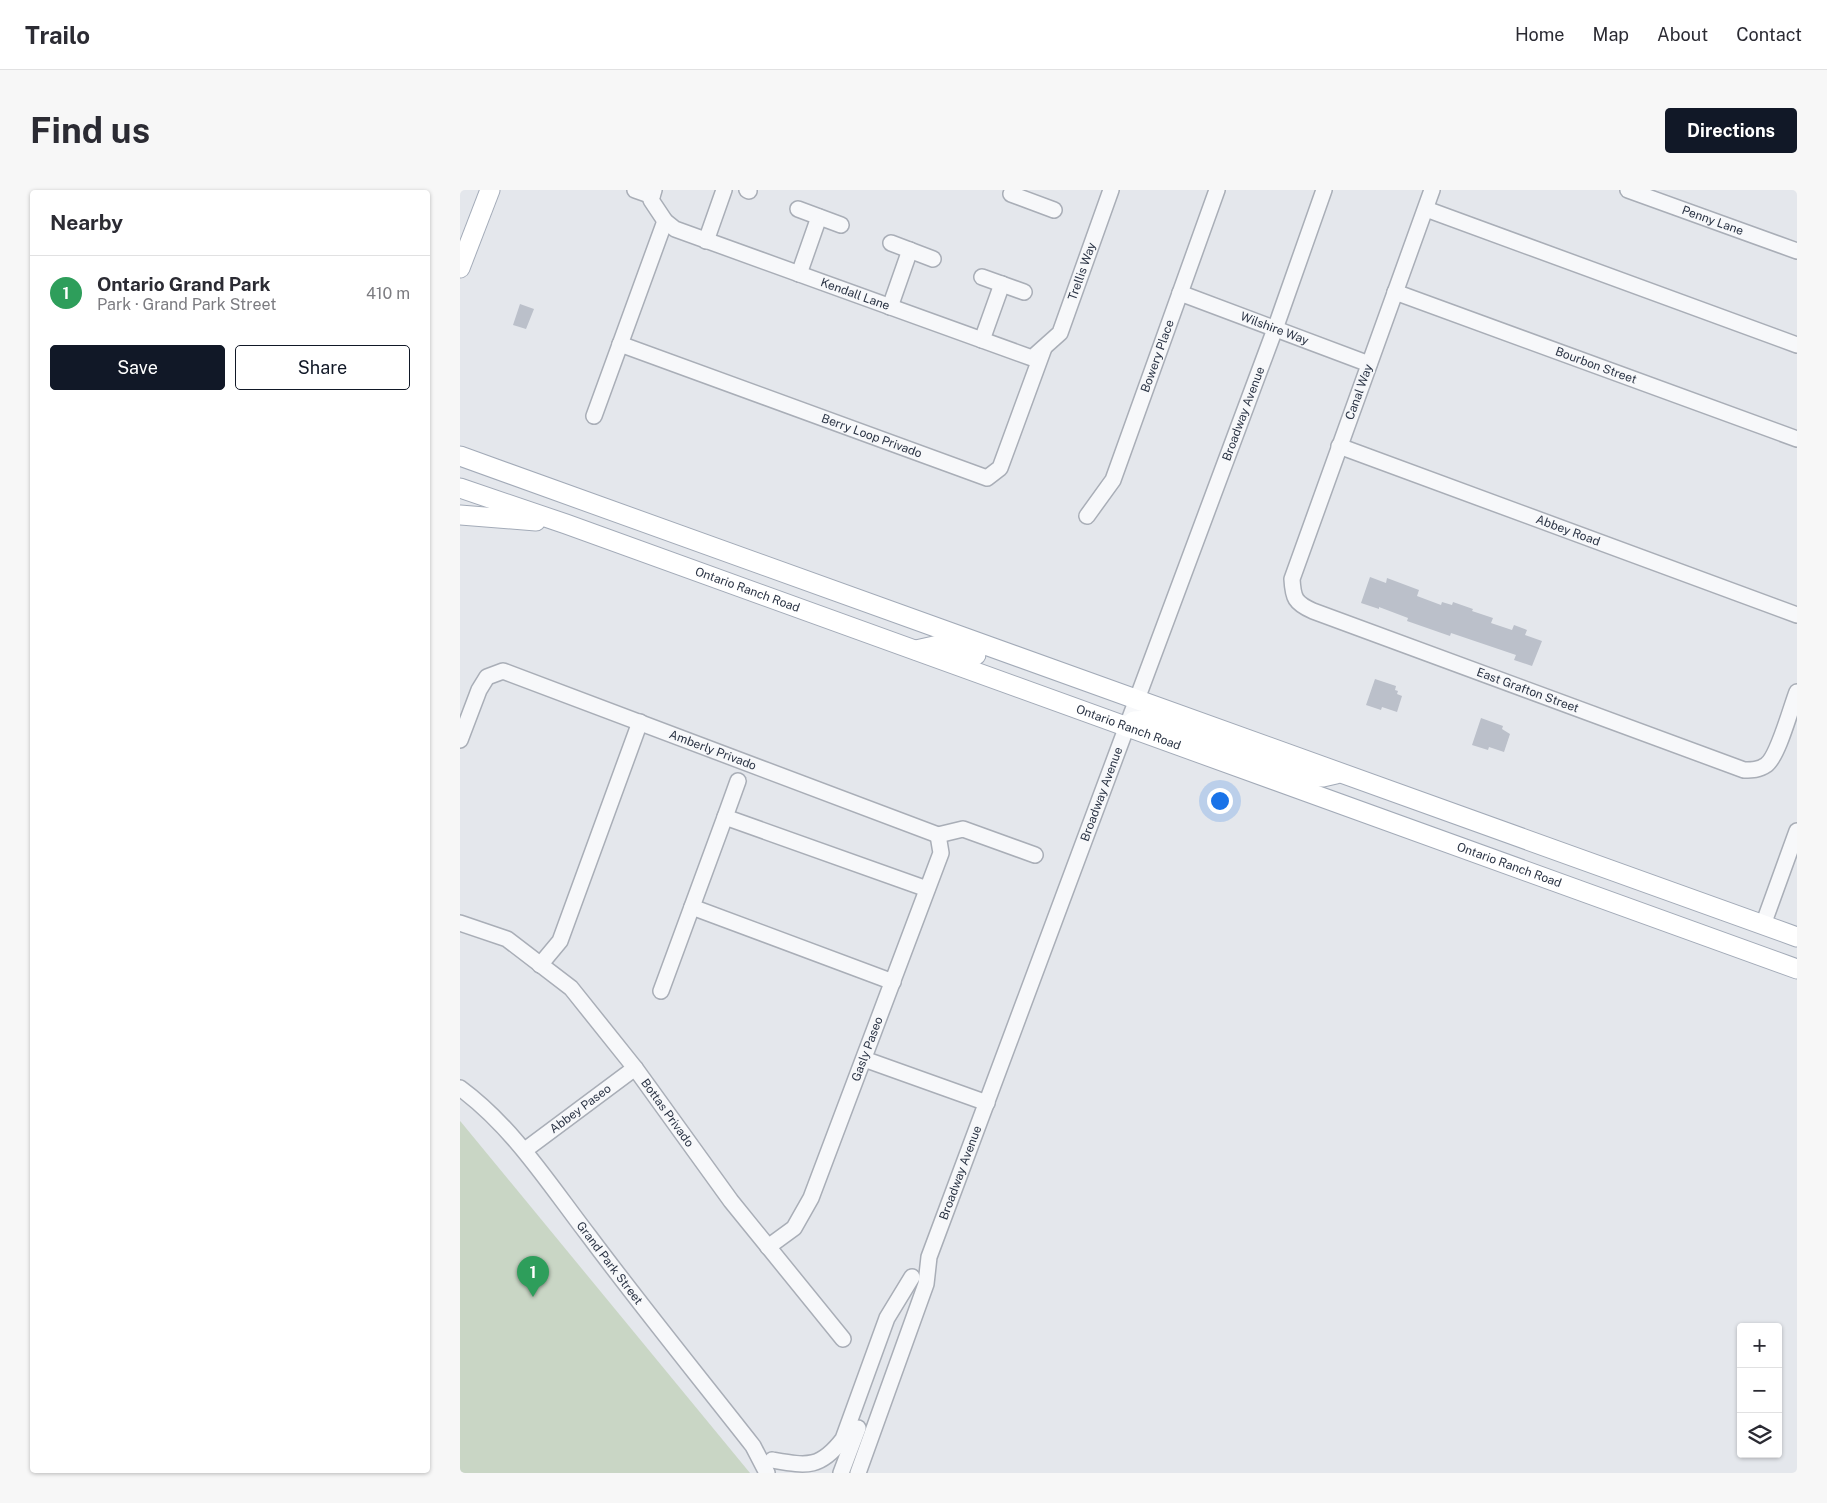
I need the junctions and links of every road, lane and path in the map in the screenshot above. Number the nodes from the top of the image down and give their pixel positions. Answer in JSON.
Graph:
{"nodes":[{"id":1,"x":490,"y":190,"type":"edge"},
{"id":2,"x":635,"y":190,"type":"edge"},
{"id":3,"x":724,"y":190,"type":"edge"},
{"id":4,"x":1111,"y":190,"type":"edge"},
{"id":5,"x":1217,"y":190,"type":"edge"},
{"id":6,"x":1324,"y":190,"type":"edge"},
{"id":7,"x":1432,"y":190,"type":"edge"},
{"id":8,"x":1628,"y":190,"type":"edge"},
{"id":9,"x":653,"y":193,"type":"edge"},
{"id":10,"x":1011,"y":194,"type":"dead end"},
{"id":11,"x":1034,"y":196,"type":"edge"},
{"id":12,"x":798,"y":209,"type":"dead end"},
{"id":13,"x":1426,"y":209,"type":"junction"},
{"id":14,"x":1054,"y":210,"type":"dead end"},
{"id":15,"x":819,"y":217,"type":"junction"},
{"id":16,"x":665,"y":221,"type":"junction"},
{"id":17,"x":841,"y":225,"type":"dead end"},
{"id":18,"x":706,"y":241,"type":"junction"},
{"id":19,"x":891,"y":243,"type":"dead end"},
{"id":20,"x":910,"y":250,"type":"junction"},
{"id":21,"x":1797,"y":251,"type":"edge"},
{"id":22,"x":933,"y":258,"type":"dead end"},
{"id":23,"x":460,"y":268,"type":"edge"},
{"id":24,"x":798,"y":274,"type":"junction"},
{"id":25,"x":982,"y":276,"type":"dead end"},
{"id":26,"x":1002,"y":284,"type":"junction"},
{"id":27,"x":1024,"y":292,"type":"dead end"},
{"id":28,"x":1395,"y":292,"type":"junction"},
{"id":29,"x":1180,"y":293,"type":"junction"},
{"id":30,"x":890,"y":307,"type":"junction"},
{"id":31,"x":1275,"y":329,"type":"junction"},
{"id":32,"x":982,"y":340,"type":"junction"},
{"id":33,"x":620,"y":344,"type":"junction"},
{"id":34,"x":1797,"y":345,"type":"edge"},
{"id":35,"x":1045,"y":347,"type":"junction"},
{"id":36,"x":1369,"y":364,"type":"junction"},
{"id":37,"x":594,"y":416,"type":"dead end"},
{"id":38,"x":1797,"y":440,"type":"edge"},
{"id":39,"x":1339,"y":446,"type":"junction"},
{"id":40,"x":460,"y":456,"type":"edge"},
{"id":41,"x":460,"y":488,"type":"edge"},
{"id":42,"x":460,"y":514,"type":"edge"},
{"id":43,"x":1087,"y":516,"type":"dead end"},
{"id":44,"x":566,"y":524,"type":"junction"},
{"id":45,"x":1293,"y":595,"type":"joint"},
{"id":46,"x":1797,"y":615,"type":"edge"},
{"id":47,"x":914,"y":650,"type":"junction"},
{"id":48,"x":1797,"y":692,"type":"edge"},
{"id":49,"x":1137,"y":700,"type":"junction"},
{"id":50,"x":640,"y":722,"type":"junction"},
{"id":51,"x":1128,"y":727,"type":"junction"},
{"id":52,"x":460,"y":740,"type":"edge"},
{"id":53,"x":1340,"y":773,"type":"junction"},
{"id":54,"x":738,"y":781,"type":"dead end"},
{"id":55,"x":725,"y":817,"type":"junction"},
{"id":56,"x":1797,"y":830,"type":"edge"},
{"id":57,"x":938,"y":835,"type":"junction"},
{"id":58,"x":1035,"y":854,"type":"dead end"},
{"id":59,"x":927,"y":890,"type":"junction"},
{"id":60,"x":692,"y":907,"type":"junction"},
{"id":61,"x":460,"y":924,"type":"edge"},
{"id":62,"x":1763,"y":925,"type":"junction"},
{"id":63,"x":1797,"y":937,"type":"edge"},
{"id":64,"x":540,"y":965,"type":"junction"},
{"id":65,"x":1797,"y":969,"type":"edge"},
{"id":66,"x":893,"y":982,"type":"junction"},
{"id":67,"x":661,"y":991,"type":"dead end"},
{"id":68,"x":864,"y":1059,"type":"junction"},
{"id":69,"x":634,"y":1068,"type":"junction"},
{"id":70,"x":460,"y":1088,"type":"edge"},
{"id":71,"x":987,"y":1103,"type":"junction"},
{"id":72,"x":525,"y":1150,"type":"junction"},
{"id":73,"x":768,"y":1247,"type":"junction"},
{"id":74,"x":929,"y":1257,"type":"junction"},
{"id":75,"x":912,"y":1278,"type":"junction"},
{"id":76,"x":843,"y":1339,"type":"dead end"},
{"id":77,"x":770,"y":1466,"type":"edge"},
{"id":78,"x":783,"y":1473,"type":"edge"},
{"id":79,"x":841,"y":1473,"type":"edge"},
{"id":80,"x":858,"y":1473,"type":"edge"}],
"edges":[{"from":1,"to":23,"type":"main road"},
{"from":2,"to":9,"type":"street"},
{"from":3,"to":18,"type":"street"},
{"from":4,"to":35,"type":"street","name":"Trellis Way"},
{"from":5,"to":29,"type":"street","name":"Bowery Place"},
{"from":6,"to":31,"type":"street","name":"Broadway Avenue"},
{"from":7,"to":13,"type":"street","name":"Canal Way"},
{"from":8,"to":21,"type":"street","name":"Penny Lane"},
{"from":9,"to":16,"type":"street"},
{"from":10,"to":11,"type":"street"},
{"from":11,"to":14,"type":"street"},
{"from":12,"to":15,"type":"street"},
{"from":13,"to":28,"type":"street","name":"Canal Way"},
{"from":13,"to":34,"type":"street"},
{"from":15,"to":17,"type":"street"},
{"from":15,"to":24,"type":"street"},
{"from":16,"to":18,"type":"street","name":"Kendall Lane"},
{"from":16,"to":33,"type":"street"},
{"from":18,"to":24,"type":"street","name":"Kendall Lane"},
{"from":19,"to":20,"type":"street"},
{"from":20,"to":22,"type":"street"},
{"from":20,"to":30,"type":"street"},
{"from":24,"to":30,"type":"street","name":"Kendall Lane"},
{"from":25,"to":26,"type":"street"},
{"from":26,"to":27,"type":"street"},
{"from":26,"to":32,"type":"street"},
{"from":28,"to":36,"type":"street","name":"Canal Way"},
{"from":28,"to":38,"type":"street","name":"Bourbon Street"},
{"from":29,"to":31,"type":"street","name":"Wilshire Way"},
{"from":29,"to":43,"type":"street","name":"Bowery Place"},
{"from":30,"to":32,"type":"street","name":"Kendall Lane"},
{"from":31,"to":36,"type":"street","name":"Wilshire Way"},
{"from":31,"to":49,"type":"street","name":"Broadway Avenue"},
{"from":32,"to":35,"type":"street","name":"Kendall Lane"},
{"from":33,"to":35,"type":"street","name":"Berry Loop Privado"},
{"from":33,"to":37,"type":"street"},
{"from":36,"to":39,"type":"street","name":"Canal Way"},
{"from":39,"to":45,"type":"street","name":"Canal Way"},
{"from":39,"to":46,"type":"street","name":"Abbey Road"},
{"from":40,"to":49,"type":"main road"},
{"from":41,"to":44,"type":"main road","name":"Ontario Ranch Road"},
{"from":42,"to":44,"type":"main road"},
{"from":44,"to":47,"type":"main road","name":"Ontario Ranch Road"},
{"from":45,"to":48,"type":"street","name":"East Grafton Street"},
{"from":47,"to":49,"type":"main road"},
{"from":47,"to":51,"type":"main road","name":"Ontario Ranch Road"},
{"from":49,"to":51,"type":"street","name":"Broadway Avenue"},
{"from":49,"to":53,"type":"main road"},
{"from":50,"to":52,"type":"street","name":"Amberly Privado"},
{"from":50,"to":57,"type":"street","name":"Amberly Privado"},
{"from":50,"to":64,"type":"street"},
{"from":51,"to":53,"type":"main road"},
{"from":51,"to":65,"type":"main road","name":"Ontario Ranch Road"},
{"from":51,"to":71,"type":"street","name":"Broadway Avenue"},
{"from":53,"to":62,"type":"main road"},
{"from":54,"to":55,"type":"street"},
{"from":55,"to":59,"type":"street"},
{"from":55,"to":60,"type":"street"},
{"from":56,"to":62,"type":"street"},
{"from":57,"to":58,"type":"street"},
{"from":57,"to":59,"type":"street","name":"Gasly Paseo"},
{"from":59,"to":66,"type":"street","name":"Gasly Paseo"},
{"from":60,"to":66,"type":"street"},
{"from":60,"to":67,"type":"street"},
{"from":61,"to":64,"type":"street","name":"Bottas Privado"},
{"from":62,"to":63,"type":"main road"},
{"from":64,"to":69,"type":"street","name":"Bottas Privado"},
{"from":66,"to":68,"type":"street","name":"Gasly Paseo"},
{"from":68,"to":71,"type":"street"},
{"from":68,"to":73,"type":"street","name":"Gasly Paseo"},
{"from":69,"to":72,"type":"street","name":"Abbey Paseo"},
{"from":69,"to":73,"type":"street","name":"Bottas Privado"},
{"from":70,"to":72,"type":"street","name":"Grand Park Street"},
{"from":71,"to":74,"type":"street","name":"Broadway Avenue"},
{"from":72,"to":77,"type":"street","name":"Grand Park Street"},
{"from":73,"to":76,"type":"street","name":"Bottas Privado"},
{"from":74,"to":75,"type":"street","name":"Broadway Avenue"},
{"from":74,"to":80,"type":"street","name":"Broadway Avenue"},
{"from":75,"to":77,"type":"street"},
{"from":75,"to":79,"type":"street","name":"Broadway Avenue"},
{"from":77,"to":78,"type":"street","name":"Grand Park Street"}]}
